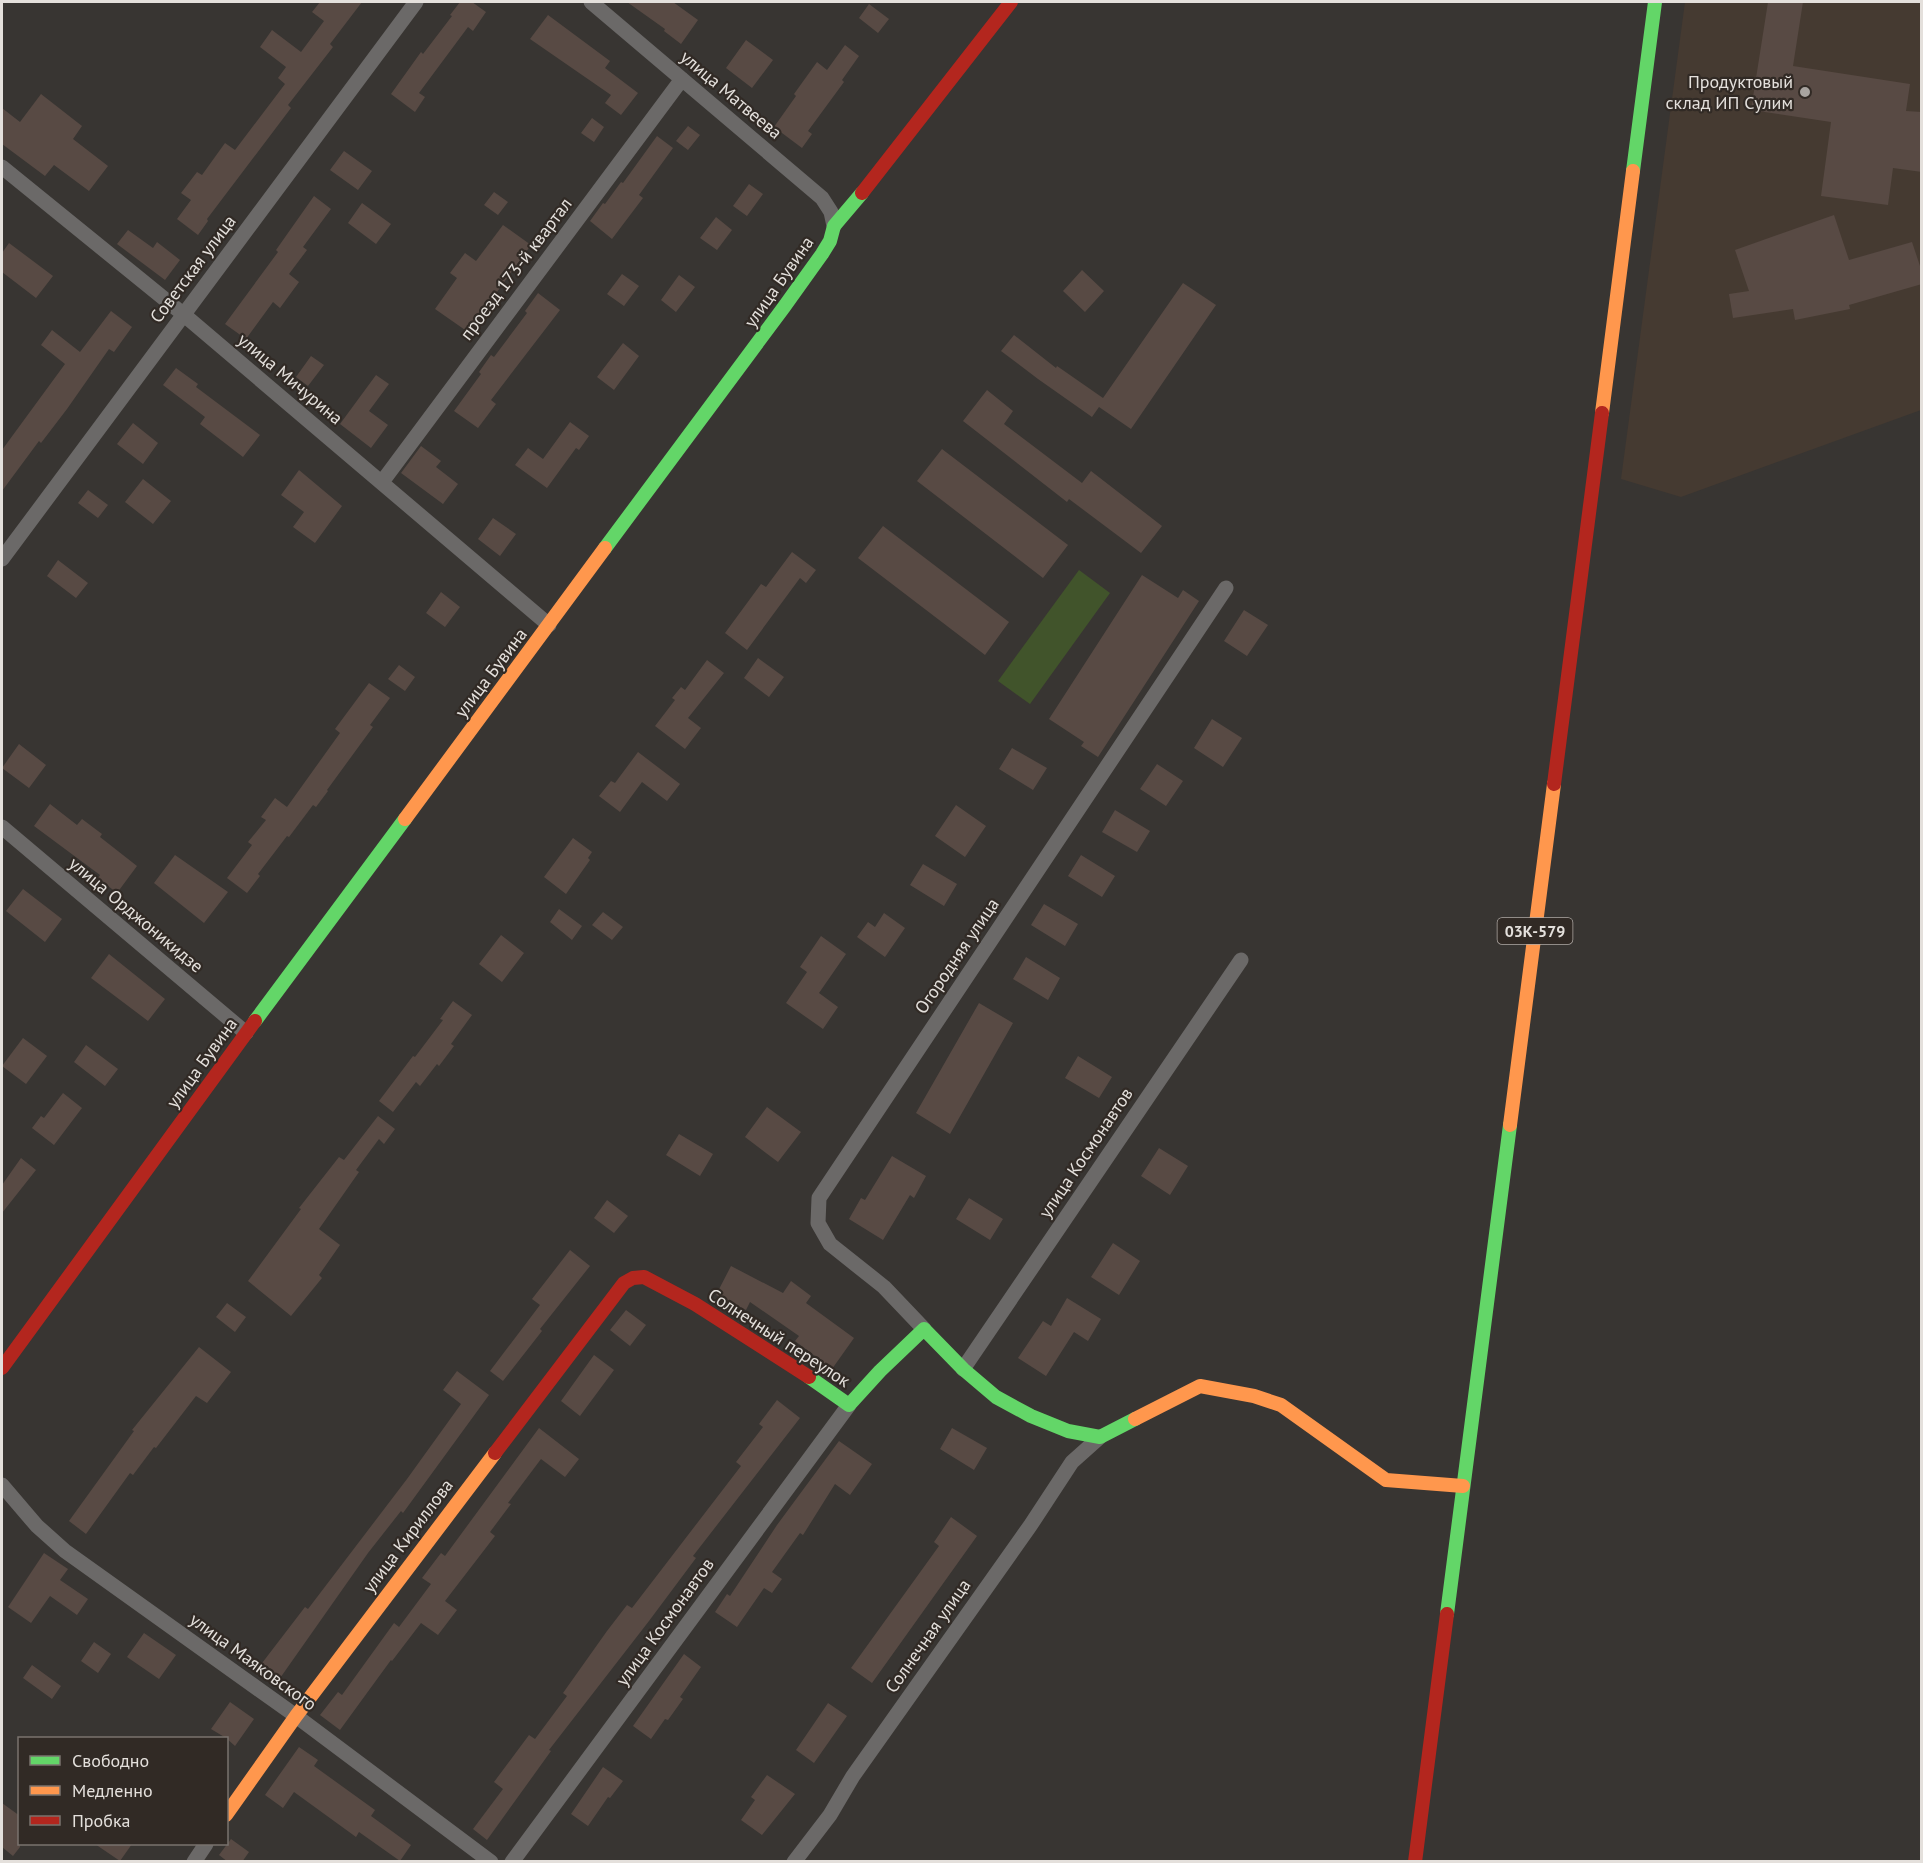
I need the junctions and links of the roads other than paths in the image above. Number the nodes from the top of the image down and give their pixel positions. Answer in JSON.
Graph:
{"nodes":[{"id":1,"x":416,"y":2,"type":"edge"},
{"id":2,"x":591,"y":2,"type":"edge"},
{"id":3,"x":1011,"y":2,"type":"edge"},
{"id":4,"x":1654,"y":2,"type":"edge"},
{"id":5,"x":682,"y":79,"type":"junction"},
{"id":6,"x":2,"y":167,"type":"edge"},
{"id":7,"x":834,"y":226,"type":"junction"},
{"id":8,"x":183,"y":314,"type":"junction"},
{"id":9,"x":382,"y":482,"type":"junction"},
{"id":10,"x":2,"y":559,"type":"edge"},
{"id":11,"x":1226,"y":588,"type":"dead end"},
{"id":12,"x":549,"y":625,"type":"junction"},
{"id":13,"x":2,"y":826,"type":"edge"},
{"id":14,"x":1241,"y":960,"type":"dead end"},
{"id":15,"x":246,"y":1034,"type":"junction"},
{"id":16,"x":624,"y":1283,"type":"joint"},
{"id":17,"x":924,"y":1329,"type":"junction"},
{"id":18,"x":2,"y":1368,"type":"edge"},
{"id":19,"x":963,"y":1369,"type":"junction"},
{"id":20,"x":849,"y":1405,"type":"junction"},
{"id":21,"x":1100,"y":1437,"type":"junction"},
{"id":22,"x":2,"y":1485,"type":"edge"},
{"id":23,"x":1463,"y":1486,"type":"junction"},
{"id":24,"x":296,"y":1716,"type":"junction"},
{"id":25,"x":228,"y":1812,"type":"edge"},
{"id":26,"x":205,"y":1845,"type":"edge"},
{"id":27,"x":194,"y":1862,"type":"edge"},
{"id":28,"x":490,"y":1862,"type":"edge"},
{"id":29,"x":512,"y":1862,"type":"edge"},
{"id":30,"x":794,"y":1862,"type":"edge"},
{"id":31,"x":1415,"y":1862,"type":"edge"}],
"edges":[{"from":1,"to":8,"type":"street","name":"Советская улица"},
{"from":2,"to":5,"type":"street","name":"улица Матвеева"},
{"from":3,"to":7,"type":"street","name":"улица Бувина"},
{"from":4,"to":23,"type":"street","number":"03К-579"},
{"from":5,"to":7,"type":"street","name":"улица Матвеева"},
{"from":5,"to":9,"type":"street","name":"проезд 173-й квартал"},
{"from":6,"to":8,"type":"street","name":"улица Мичурина"},
{"from":7,"to":12,"type":"street","name":"улица Бувина"},
{"from":8,"to":9,"type":"street","name":"улица Мичурина"},
{"from":8,"to":10,"type":"street","name":"Советская улица"},
{"from":9,"to":12,"type":"street","name":"улица Мичурина"},
{"from":11,"to":17,"type":"street","name":"Огородняя улица"},
{"from":12,"to":15,"type":"street","name":"улица Бувина"},
{"from":13,"to":15,"type":"street","name":"улица Орджоникидзе"},
{"from":14,"to":19,"type":"street","name":"улица Космонавтов"},
{"from":15,"to":18,"type":"street","name":"улица Бувина"},
{"from":16,"to":20,"type":"street","name":"Солнечный переулок"},
{"from":16,"to":24,"type":"street","name":"улица Кириллова"},
{"from":17,"to":19,"type":"street"},
{"from":17,"to":20,"type":"street","name":"Солнечный переулок"},
{"from":19,"to":21,"type":"street"},
{"from":20,"to":29,"type":"street","name":"улица Космонавтов"},
{"from":21,"to":23,"type":"street"},
{"from":21,"to":30,"type":"street","name":"Солнечная улица"},
{"from":22,"to":24,"type":"street","name":"улица Маяковского"},
{"from":23,"to":31,"type":"street","number":"03К-579"},
{"from":24,"to":25,"type":"street","name":"улица Кириллова"},
{"from":24,"to":28,"type":"street","name":"улица Маяковского"},
{"from":26,"to":27,"type":"street"}]}
